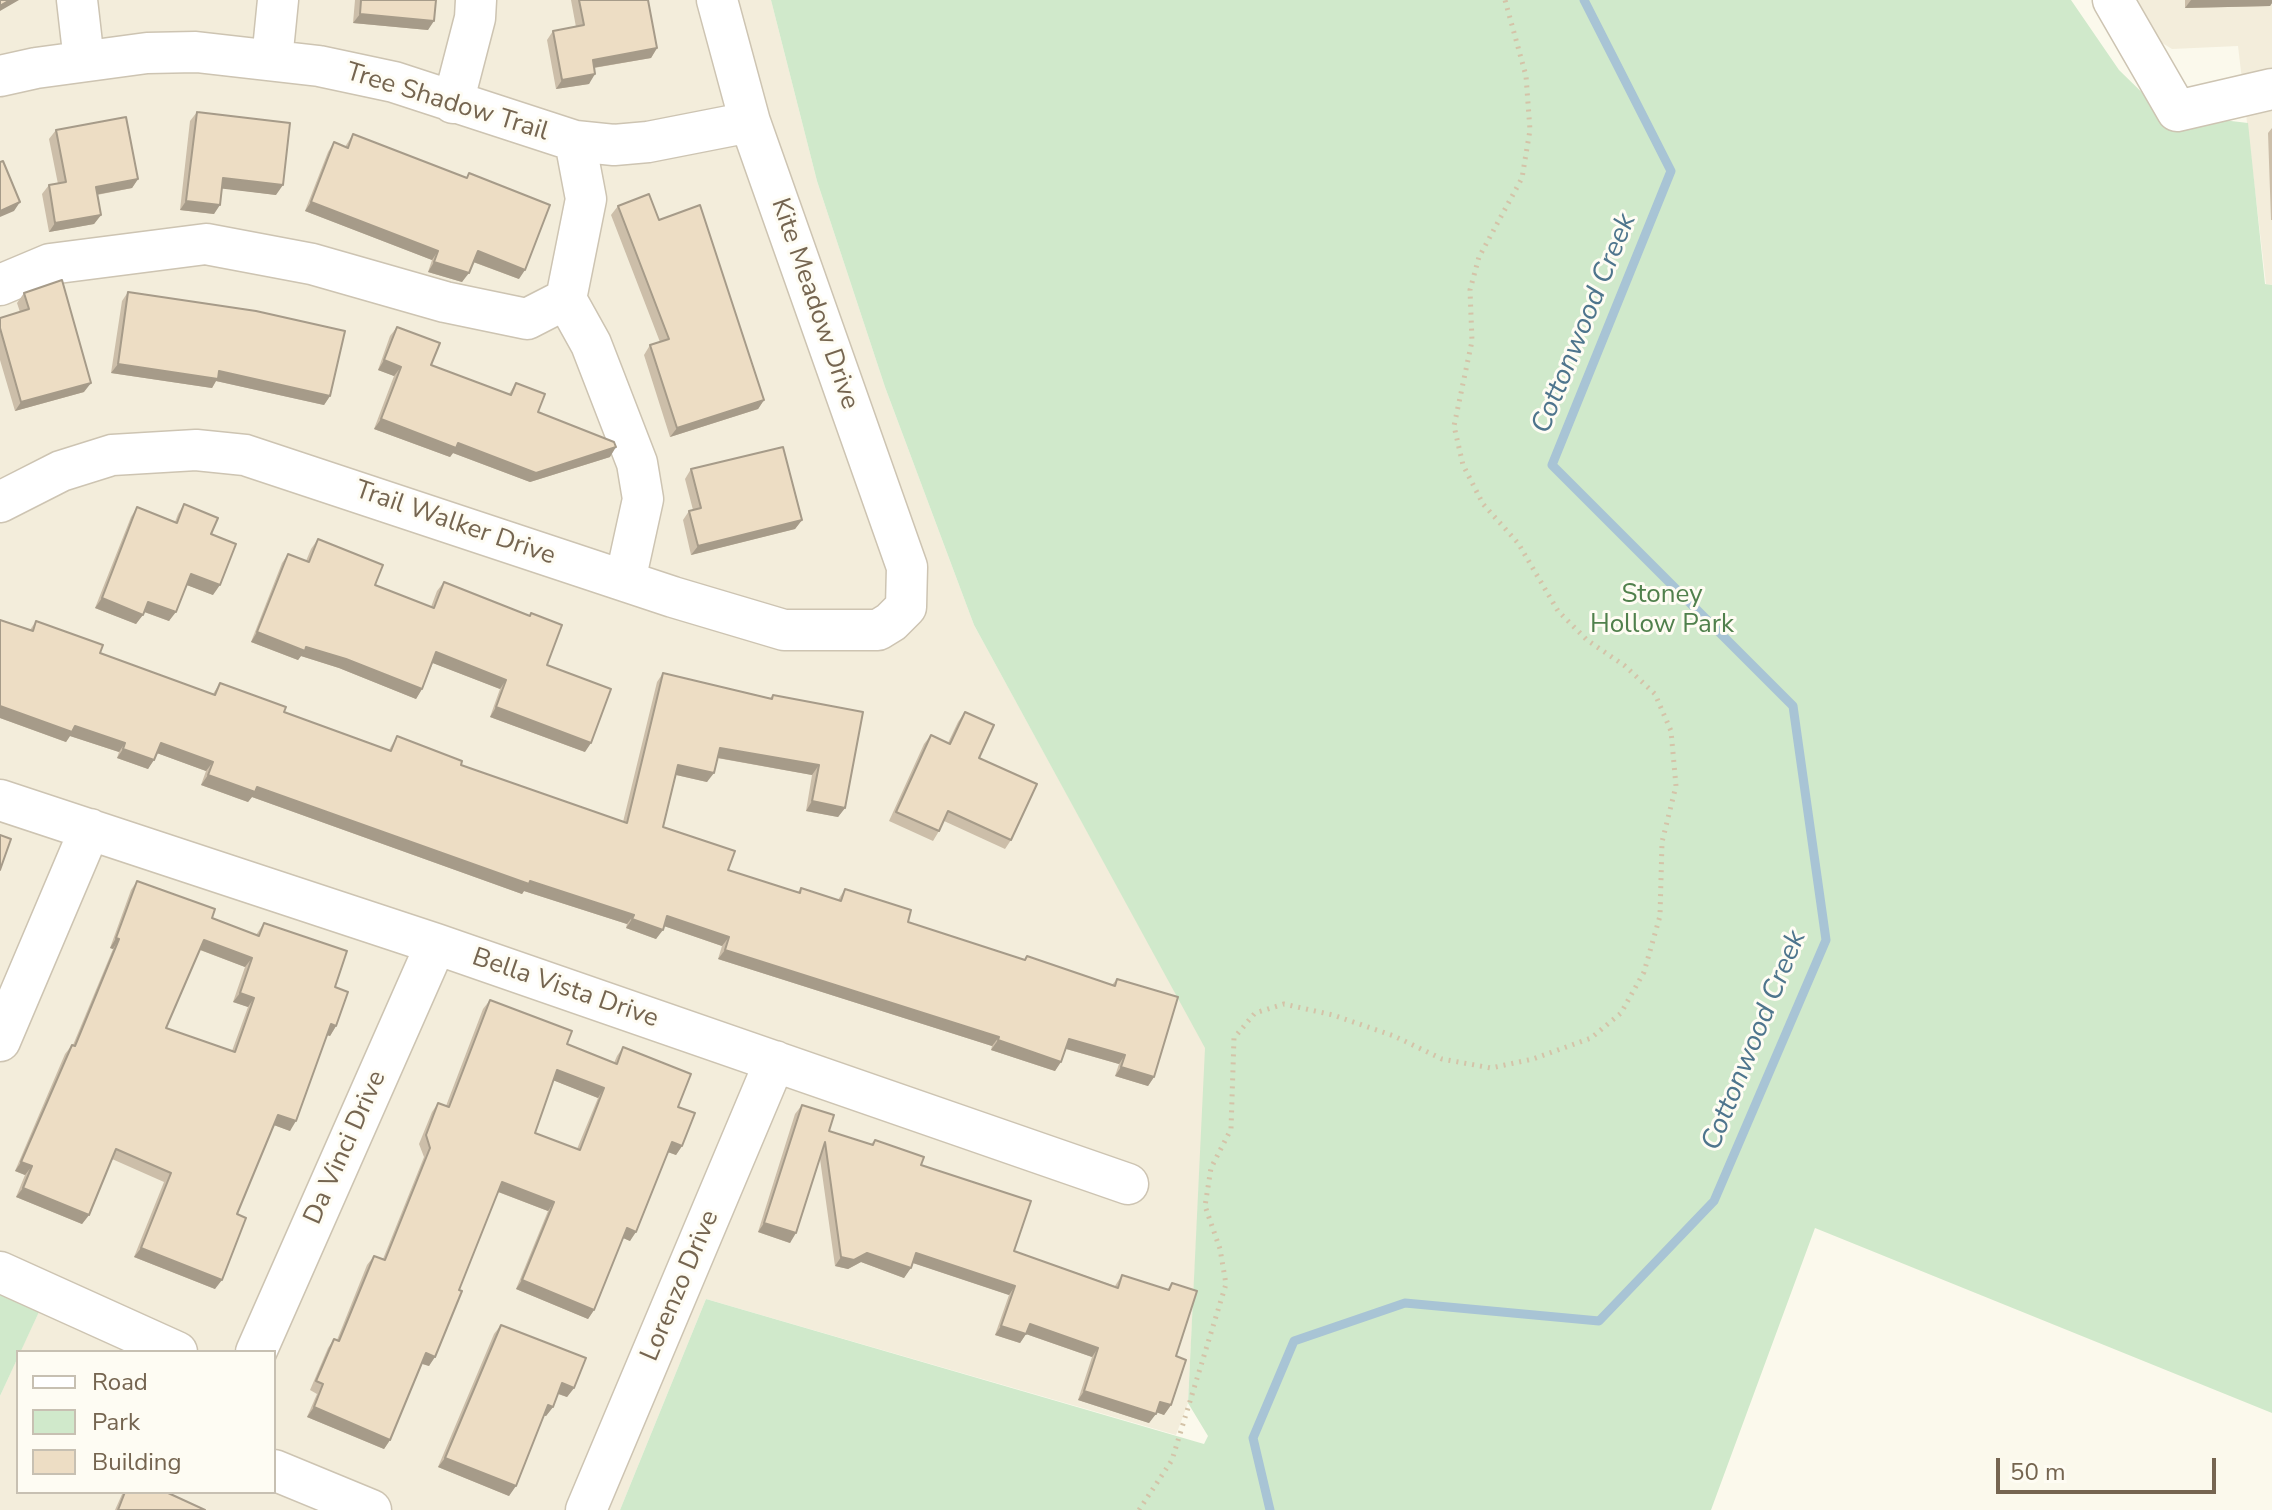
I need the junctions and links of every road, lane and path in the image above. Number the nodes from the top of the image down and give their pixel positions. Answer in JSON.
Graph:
{"nodes":[{"id":1,"x":77,"y":0,"type":"edge"},
{"id":2,"x":278,"y":0,"type":"edge"},
{"id":3,"x":476,"y":0,"type":"edge"},
{"id":4,"x":717,"y":0,"type":"edge"},
{"id":5,"x":1505,"y":0,"type":"edge"},
{"id":6,"x":2113,"y":0,"type":"edge"},
{"id":7,"x":272,"y":60,"type":"junction"},
{"id":8,"x":84,"y":61,"type":"junction"},
{"id":9,"x":0,"y":76,"type":"edge"},
{"id":10,"x":2272,"y":89,"type":"edge"},
{"id":11,"x":453,"y":103,"type":"junction"},
{"id":12,"x":750,"y":122,"type":"junction"},
{"id":13,"x":575,"y":141,"type":"junction"},
{"id":14,"x":0,"y":285,"type":"edge"},
{"id":15,"x":566,"y":299,"type":"junction"},
{"id":16,"x":3,"y":492,"type":"edge"},
{"id":17,"x":625,"y":581,"type":"junction"},
{"id":18,"x":906,"y":607,"type":"joint"},
{"id":19,"x":0,"y":800,"type":"edge"},
{"id":20,"x":90,"y":829,"type":"junction"},
{"id":21,"x":436,"y":944,"type":"junction"},
{"id":22,"x":0,"y":1041,"type":"edge"},
{"id":23,"x":775,"y":1061,"type":"junction"},
{"id":24,"x":1128,"y":1184,"type":"dead end"},
{"id":25,"x":0,"y":1272,"type":"edge"},
{"id":26,"x":173,"y":1350,"type":"edge"},
{"id":27,"x":257,"y":1350,"type":"edge"},
{"id":28,"x":276,"y":1471,"type":"edge"},
{"id":29,"x":371,"y":1510,"type":"edge"},
{"id":30,"x":586,"y":1510,"type":"edge"},
{"id":31,"x":1139,"y":1510,"type":"edge"}],
"edges":[{"from":1,"to":8,"type":"street"},
{"from":2,"to":7,"type":"street"},
{"from":3,"to":11,"type":"street"},
{"from":4,"to":12,"type":"street","name":"Kite Meadow Drive"},
{"from":5,"to":31,"type":"path"},
{"from":6,"to":10,"type":"street"},
{"from":7,"to":8,"type":"street","name":"Tree Shadow Trail"},
{"from":7,"to":11,"type":"street","name":"Tree Shadow Trail"},
{"from":8,"to":9,"type":"street","name":"Tree Shadow Trail"},
{"from":11,"to":13,"type":"street","name":"Tree Shadow Trail"},
{"from":12,"to":13,"type":"street","name":"Tree Shadow Trail"},
{"from":12,"to":18,"type":"street","name":"Kite Meadow Drive"},
{"from":13,"to":15,"type":"street"},
{"from":14,"to":15,"type":"street"},
{"from":15,"to":17,"type":"street"},
{"from":16,"to":17,"type":"street","name":"Trail Walker Drive"},
{"from":17,"to":18,"type":"street","name":"Trail Walker Drive"},
{"from":19,"to":20,"type":"street","name":"Bella Vista Drive"},
{"from":20,"to":21,"type":"street","name":"Bella Vista Drive"},
{"from":20,"to":22,"type":"street"},
{"from":21,"to":23,"type":"street","name":"Bella Vista Drive"},
{"from":21,"to":27,"type":"street","name":"Da Vinci Drive"},
{"from":23,"to":24,"type":"street","name":"Bella Vista Drive"},
{"from":23,"to":30,"type":"street","name":"Lorenzo Drive"},
{"from":25,"to":26,"type":"street"},
{"from":28,"to":29,"type":"street"}]}
